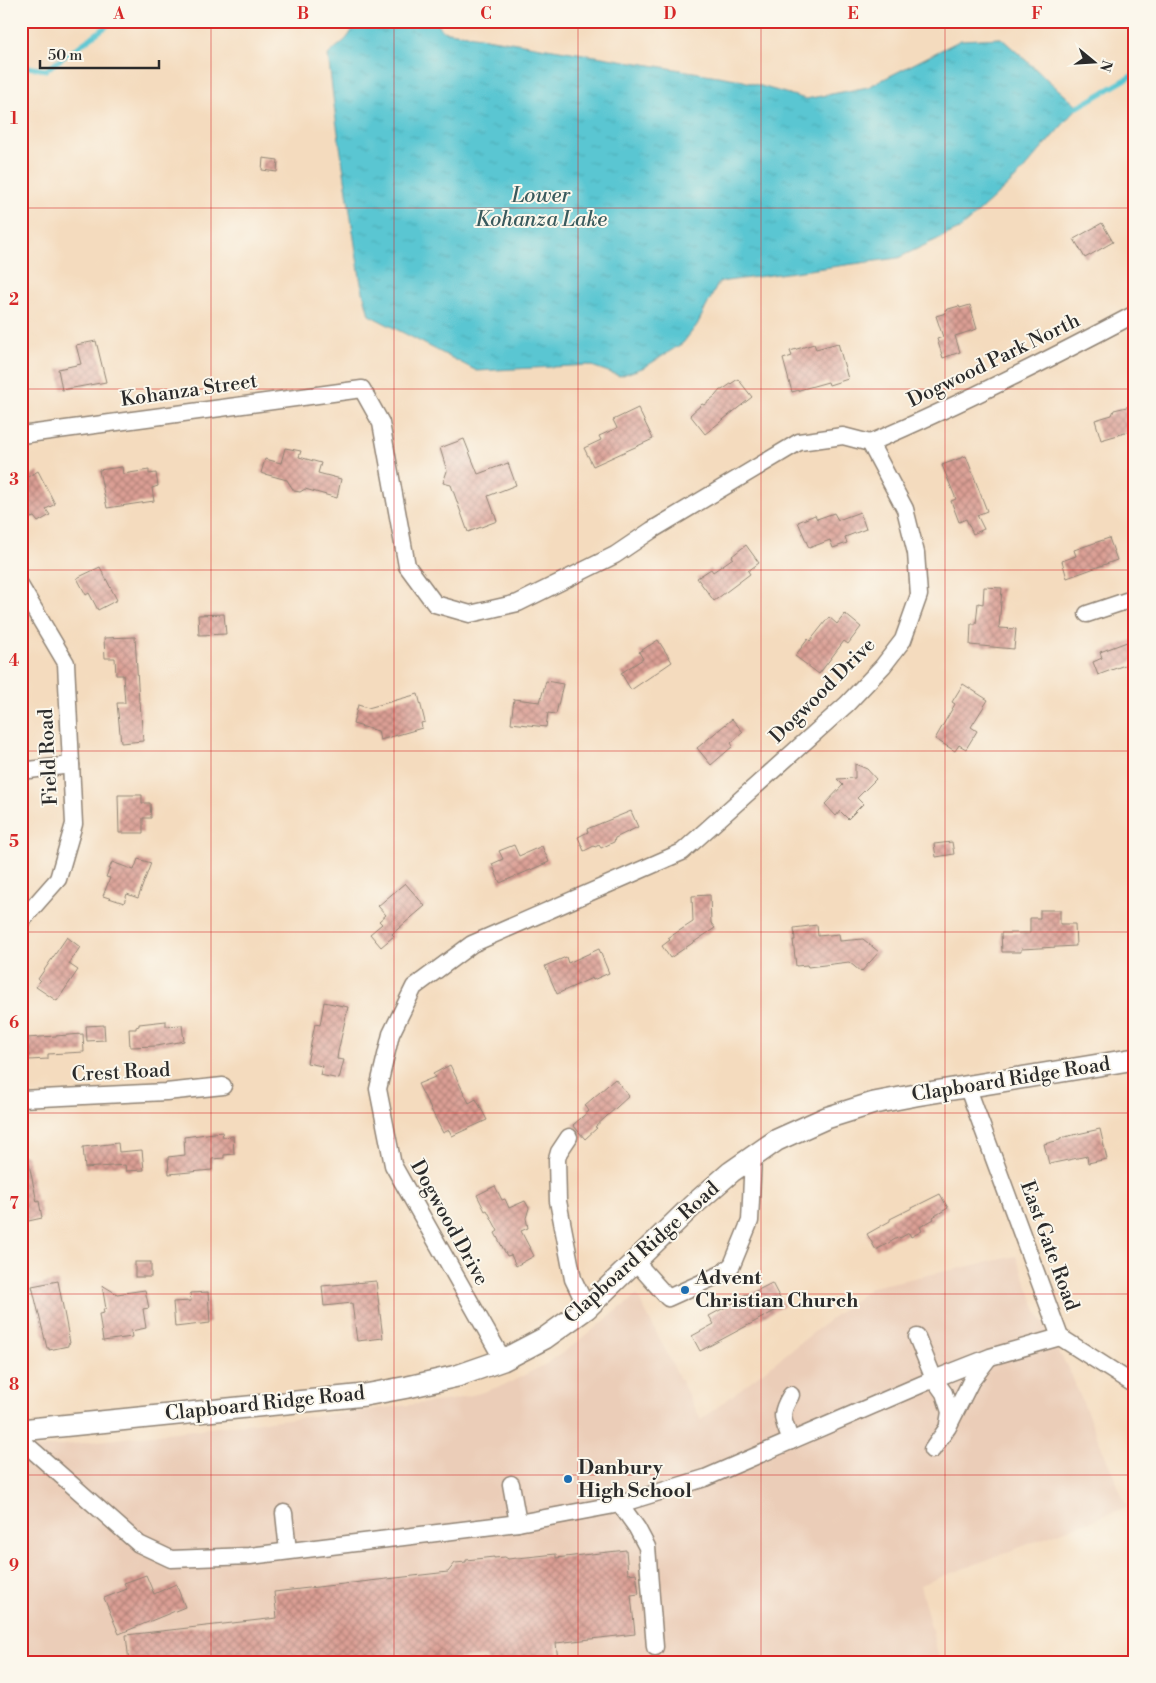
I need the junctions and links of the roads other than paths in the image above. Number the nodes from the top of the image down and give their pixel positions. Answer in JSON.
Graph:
{"nodes":[{"id":1,"x":1135,"y":314,"type":"edge"},
{"id":2,"x":21,"y":435,"type":"edge"},
{"id":3,"x":870,"y":443,"type":"junction"},
{"id":4,"x":21,"y":587,"type":"edge"},
{"id":5,"x":1135,"y":598,"type":"edge"},
{"id":6,"x":1087,"y":614,"type":"dead end"},
{"id":7,"x":71,"y":765,"type":"junction"},
{"id":8,"x":21,"y":771,"type":"edge"},
{"id":9,"x":21,"y":921,"type":"edge"},
{"id":10,"x":1135,"y":1060,"type":"edge"},
{"id":11,"x":223,"y":1086,"type":"dead end"},
{"id":12,"x":967,"y":1086,"type":"junction"},
{"id":13,"x":21,"y":1099,"type":"edge"},
{"id":14,"x":569,"y":1137,"type":"dead end"},
{"id":15,"x":753,"y":1157,"type":"junction"},
{"id":16,"x":635,"y":1262,"type":"junction"},
{"id":17,"x":586,"y":1308,"type":"junction"},
{"id":18,"x":917,"y":1337,"type":"dead end"},
{"id":19,"x":1060,"y":1337,"type":"junction"},
{"id":20,"x":990,"y":1357,"type":"junction"},
{"id":21,"x":503,"y":1360,"type":"junction"},
{"id":22,"x":934,"y":1379,"type":"junction"},
{"id":23,"x":1135,"y":1385,"type":"edge"},
{"id":24,"x":791,"y":1395,"type":"dead end"},
{"id":25,"x":948,"y":1427,"type":"junction"},
{"id":26,"x":21,"y":1430,"type":"edge"},
{"id":27,"x":21,"y":1440,"type":"edge"},
{"id":28,"x":792,"y":1441,"type":"junction"},
{"id":29,"x":932,"y":1450,"type":"dead end"},
{"id":30,"x":511,"y":1484,"type":"dead end"},
{"id":31,"x":620,"y":1504,"type":"junction"},
{"id":32,"x":284,"y":1513,"type":"dead end"},
{"id":33,"x":518,"y":1523,"type":"junction"},
{"id":34,"x":288,"y":1552,"type":"junction"},
{"id":35,"x":655,"y":1647,"type":"dead end"}],
"edges":[{"from":1,"to":3,"type":"street","name":"Dogwood Park North"},
{"from":2,"to":3,"type":"street","name":"Kohanza Street"},
{"from":3,"to":21,"type":"street","name":"Dogwood Drive"},
{"from":4,"to":7,"type":"street","name":"Field Road"},
{"from":5,"to":6,"type":"street"},
{"from":7,"to":8,"type":"street"},
{"from":7,"to":9,"type":"street","name":"Field Road"},
{"from":10,"to":12,"type":"main road","name":"Clapboard Ridge Road"},
{"from":11,"to":13,"type":"street","name":"Crest Road"},
{"from":12,"to":15,"type":"main road","name":"Clapboard Ridge Road"},
{"from":12,"to":19,"type":"street","name":"East Gate Road"},
{"from":14,"to":17,"type":"street"},
{"from":15,"to":16,"type":"main road","name":"Clapboard Ridge Road"},
{"from":15,"to":16,"type":"street"},
{"from":16,"to":17,"type":"main road","name":"Clapboard Ridge Road"},
{"from":17,"to":21,"type":"main road","name":"Clapboard Ridge Road"},
{"from":18,"to":22,"type":"street"},
{"from":19,"to":20,"type":"street"},
{"from":19,"to":23,"type":"street","name":"East Gate Road"},
{"from":20,"to":22,"type":"street"},
{"from":20,"to":25,"type":"street"},
{"from":21,"to":26,"type":"main road","name":"Clapboard Ridge Road"},
{"from":22,"to":25,"type":"street"},
{"from":22,"to":28,"type":"street"},
{"from":24,"to":28,"type":"street"},
{"from":25,"to":29,"type":"street"},
{"from":27,"to":34,"type":"street"},
{"from":28,"to":31,"type":"street"},
{"from":30,"to":33,"type":"street"},
{"from":31,"to":33,"type":"street"},
{"from":31,"to":35,"type":"street"},
{"from":32,"to":34,"type":"street"},
{"from":33,"to":34,"type":"street"}]}
